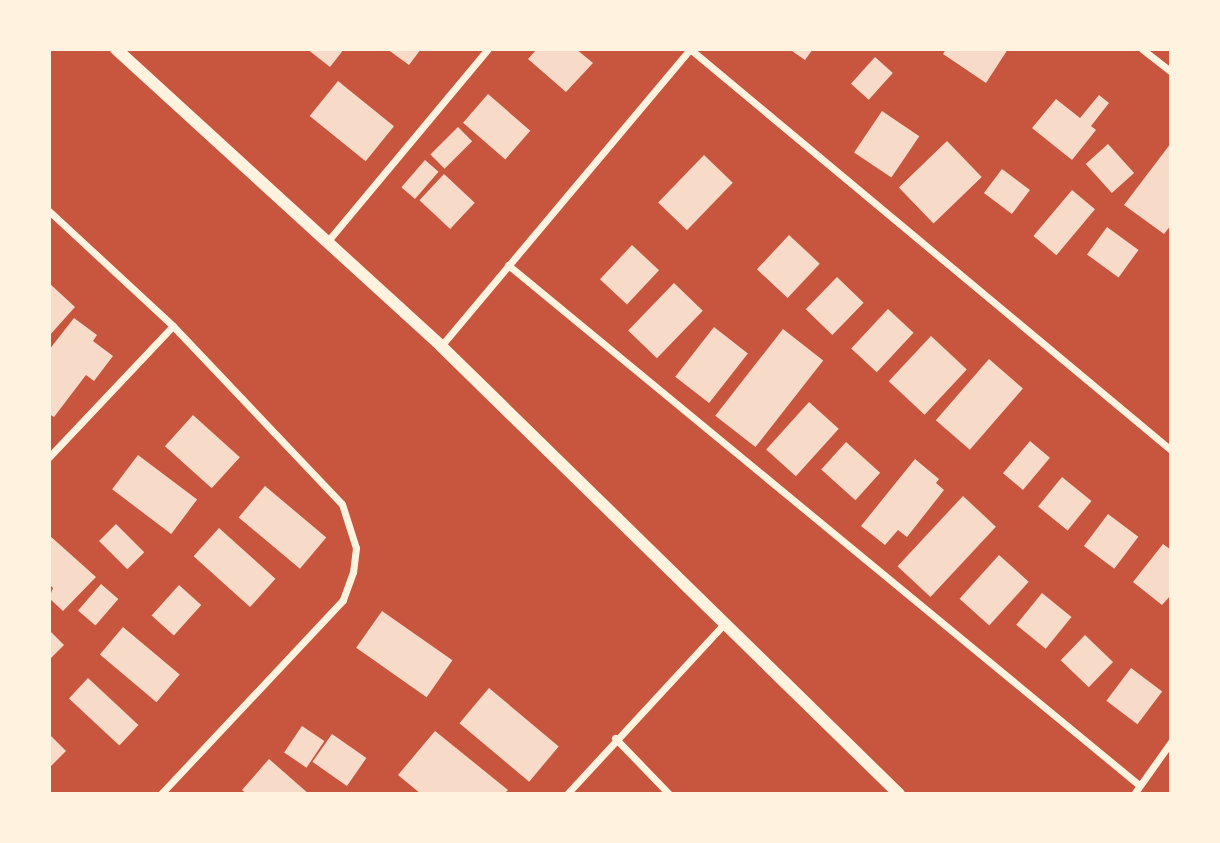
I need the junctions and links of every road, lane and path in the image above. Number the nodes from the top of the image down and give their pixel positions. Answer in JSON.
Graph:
{"nodes":[{"id":1,"x":116,"y":49,"type":"edge"},
{"id":2,"x":488,"y":49,"type":"edge"},
{"id":3,"x":690,"y":49,"type":"edge"},
{"id":4,"x":1142,"y":49,"type":"edge"},
{"id":5,"x":1171,"y":72,"type":"edge"},
{"id":6,"x":49,"y":211,"type":"edge"},
{"id":7,"x":327,"y":242,"type":"junction"},
{"id":8,"x":508,"y":265,"type":"junction"},
{"id":9,"x":173,"y":326,"type":"junction"},
{"id":10,"x":441,"y":346,"type":"junction"},
{"id":11,"x":1171,"y":450,"type":"edge"},
{"id":12,"x":49,"y":457,"type":"edge"},
{"id":13,"x":725,"y":622,"type":"junction"},
{"id":14,"x":615,"y":738,"type":"junction"},
{"id":15,"x":1171,"y":742,"type":"edge"},
{"id":16,"x":1139,"y":785,"type":"junction"},
{"id":17,"x":161,"y":794,"type":"edge"},
{"id":18,"x":567,"y":794,"type":"edge"},
{"id":19,"x":669,"y":794,"type":"edge"},
{"id":20,"x":899,"y":794,"type":"edge"},
{"id":21,"x":1134,"y":794,"type":"edge"}],
"edges":[{"from":1,"to":7,"type":"street"},
{"from":2,"to":7,"type":"street"},
{"from":3,"to":8,"type":"street"},
{"from":3,"to":11,"type":"street"},
{"from":4,"to":5,"type":"street"},
{"from":6,"to":9,"type":"street"},
{"from":7,"to":10,"type":"street"},
{"from":8,"to":10,"type":"street"},
{"from":8,"to":16,"type":"street"},
{"from":9,"to":12,"type":"street"},
{"from":9,"to":17,"type":"street"},
{"from":10,"to":13,"type":"street"},
{"from":13,"to":14,"type":"street"},
{"from":13,"to":20,"type":"street"},
{"from":14,"to":18,"type":"street"},
{"from":14,"to":19,"type":"street"},
{"from":15,"to":16,"type":"street"},
{"from":16,"to":21,"type":"street"}]}
